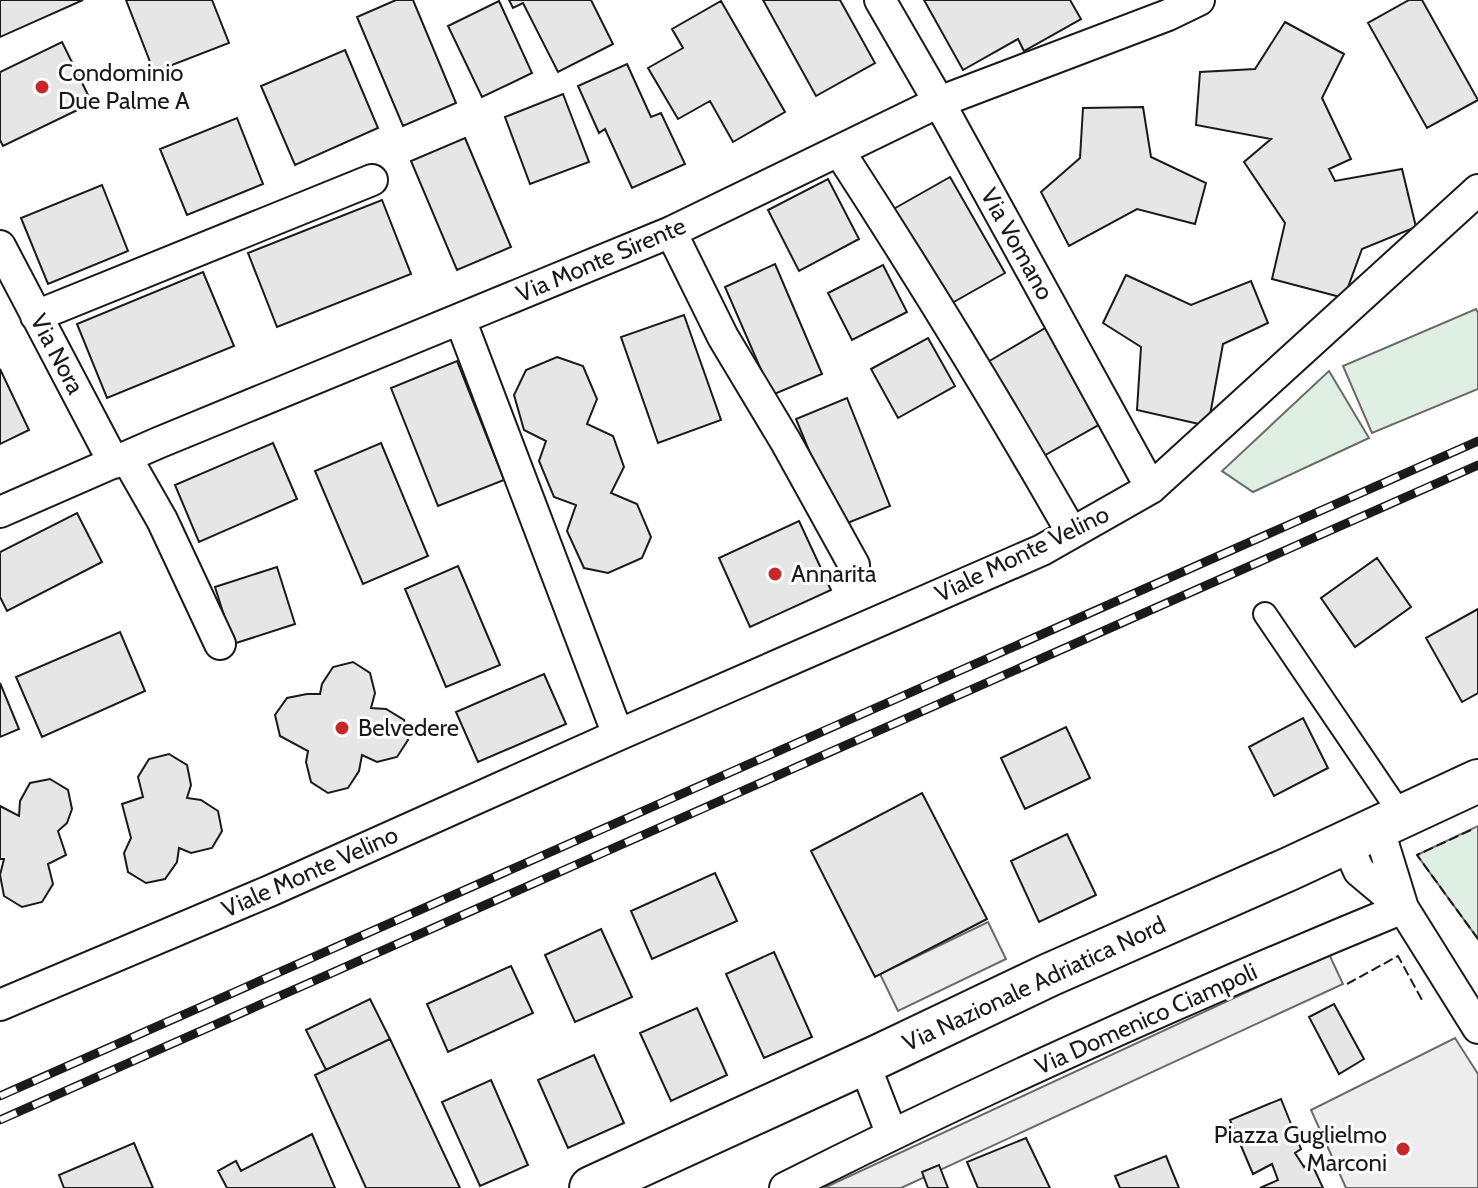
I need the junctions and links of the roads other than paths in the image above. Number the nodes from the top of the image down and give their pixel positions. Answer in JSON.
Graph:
{"nodes":[{"id":1,"x":880,"y":0,"type":"edge"},
{"id":2,"x":1199,"y":0,"type":"edge"},
{"id":3,"x":939,"y":102,"type":"junction"},
{"id":4,"x":839,"y":151,"type":"junction"},
{"id":5,"x":372,"y":180,"type":"dead end"},
{"id":6,"x":1478,"y":190,"type":"edge"},
{"id":7,"x":671,"y":232,"type":"junction"},
{"id":8,"x":0,"y":246,"type":"edge"},
{"id":9,"x":36,"y":316,"type":"junction"},
{"id":10,"x":460,"y":319,"type":"junction"},
{"id":11,"x":114,"y":463,"type":"junction"},
{"id":12,"x":1151,"y":488,"type":"junction"},
{"id":13,"x":0,"y":512,"type":"edge"},
{"id":14,"x":1072,"y":533,"type":"junction"},
{"id":15,"x":854,"y":565,"type":"dead end"},
{"id":16,"x":1265,"y":614,"type":"dead end"},
{"id":17,"x":220,"y":644,"type":"dead end"},
{"id":18,"x":618,"y":735,"type":"junction"},
{"id":19,"x":1478,"y":781,"type":"edge"},
{"id":20,"x":1375,"y":828,"type":"junction"},
{"id":21,"x":1403,"y":908,"type":"junction"},
{"id":22,"x":3,"y":998,"type":"edge"},
{"id":23,"x":1478,"y":1028,"type":"edge"},
{"id":24,"x":864,"y":1063,"type":"junction"},
{"id":25,"x":892,"y":1135,"type":"junction"},
{"id":26,"x":591,"y":1188,"type":"edge"},
{"id":27,"x":785,"y":1188,"type":"edge"}],
"edges":[{"from":1,"to":3,"type":"street","name":"Via Vomano"},
{"from":2,"to":3,"type":"street","name":"Via Monte Sirente"},
{"from":3,"to":4,"type":"street","name":"Via Monte Sirente"},
{"from":3,"to":12,"type":"street","name":"Via Vomano"},
{"from":4,"to":7,"type":"street","name":"Via Monte Sirente"},
{"from":4,"to":14,"type":"street"},
{"from":5,"to":9,"type":"street"},
{"from":6,"to":12,"type":"street","name":"Viale Monte Velino"},
{"from":7,"to":10,"type":"street","name":"Via Monte Sirente"},
{"from":7,"to":15,"type":"street"},
{"from":8,"to":9,"type":"street","name":"Via Nora"},
{"from":9,"to":11,"type":"street","name":"Via Nora"},
{"from":10,"to":11,"type":"street","name":"Via Monte Sirente"},
{"from":10,"to":18,"type":"street"},
{"from":11,"to":13,"type":"street","name":"Via Monte Sirente"},
{"from":11,"to":17,"type":"street","name":"Via Nora"},
{"from":12,"to":14,"type":"street","name":"Viale Monte Velino"},
{"from":14,"to":18,"type":"street","name":"Viale Monte Velino"},
{"from":16,"to":20,"type":"street"},
{"from":18,"to":22,"type":"street","name":"Viale Monte Velino"},
{"from":19,"to":20,"type":"main road","name":"Via Nazionale Adriatica Nord"},
{"from":20,"to":21,"type":"street"},
{"from":20,"to":24,"type":"main road","name":"Via Nazionale Adriatica Nord"},
{"from":21,"to":23,"type":"street"},
{"from":21,"to":25,"type":"street","name":"Via Domenico Ciampoli"},
{"from":24,"to":25,"type":"street"},
{"from":24,"to":26,"type":"main road","name":"Via Nazionale Adriatica Nord"},
{"from":25,"to":27,"type":"street","name":"Via Domenico Ciampoli"}]}
